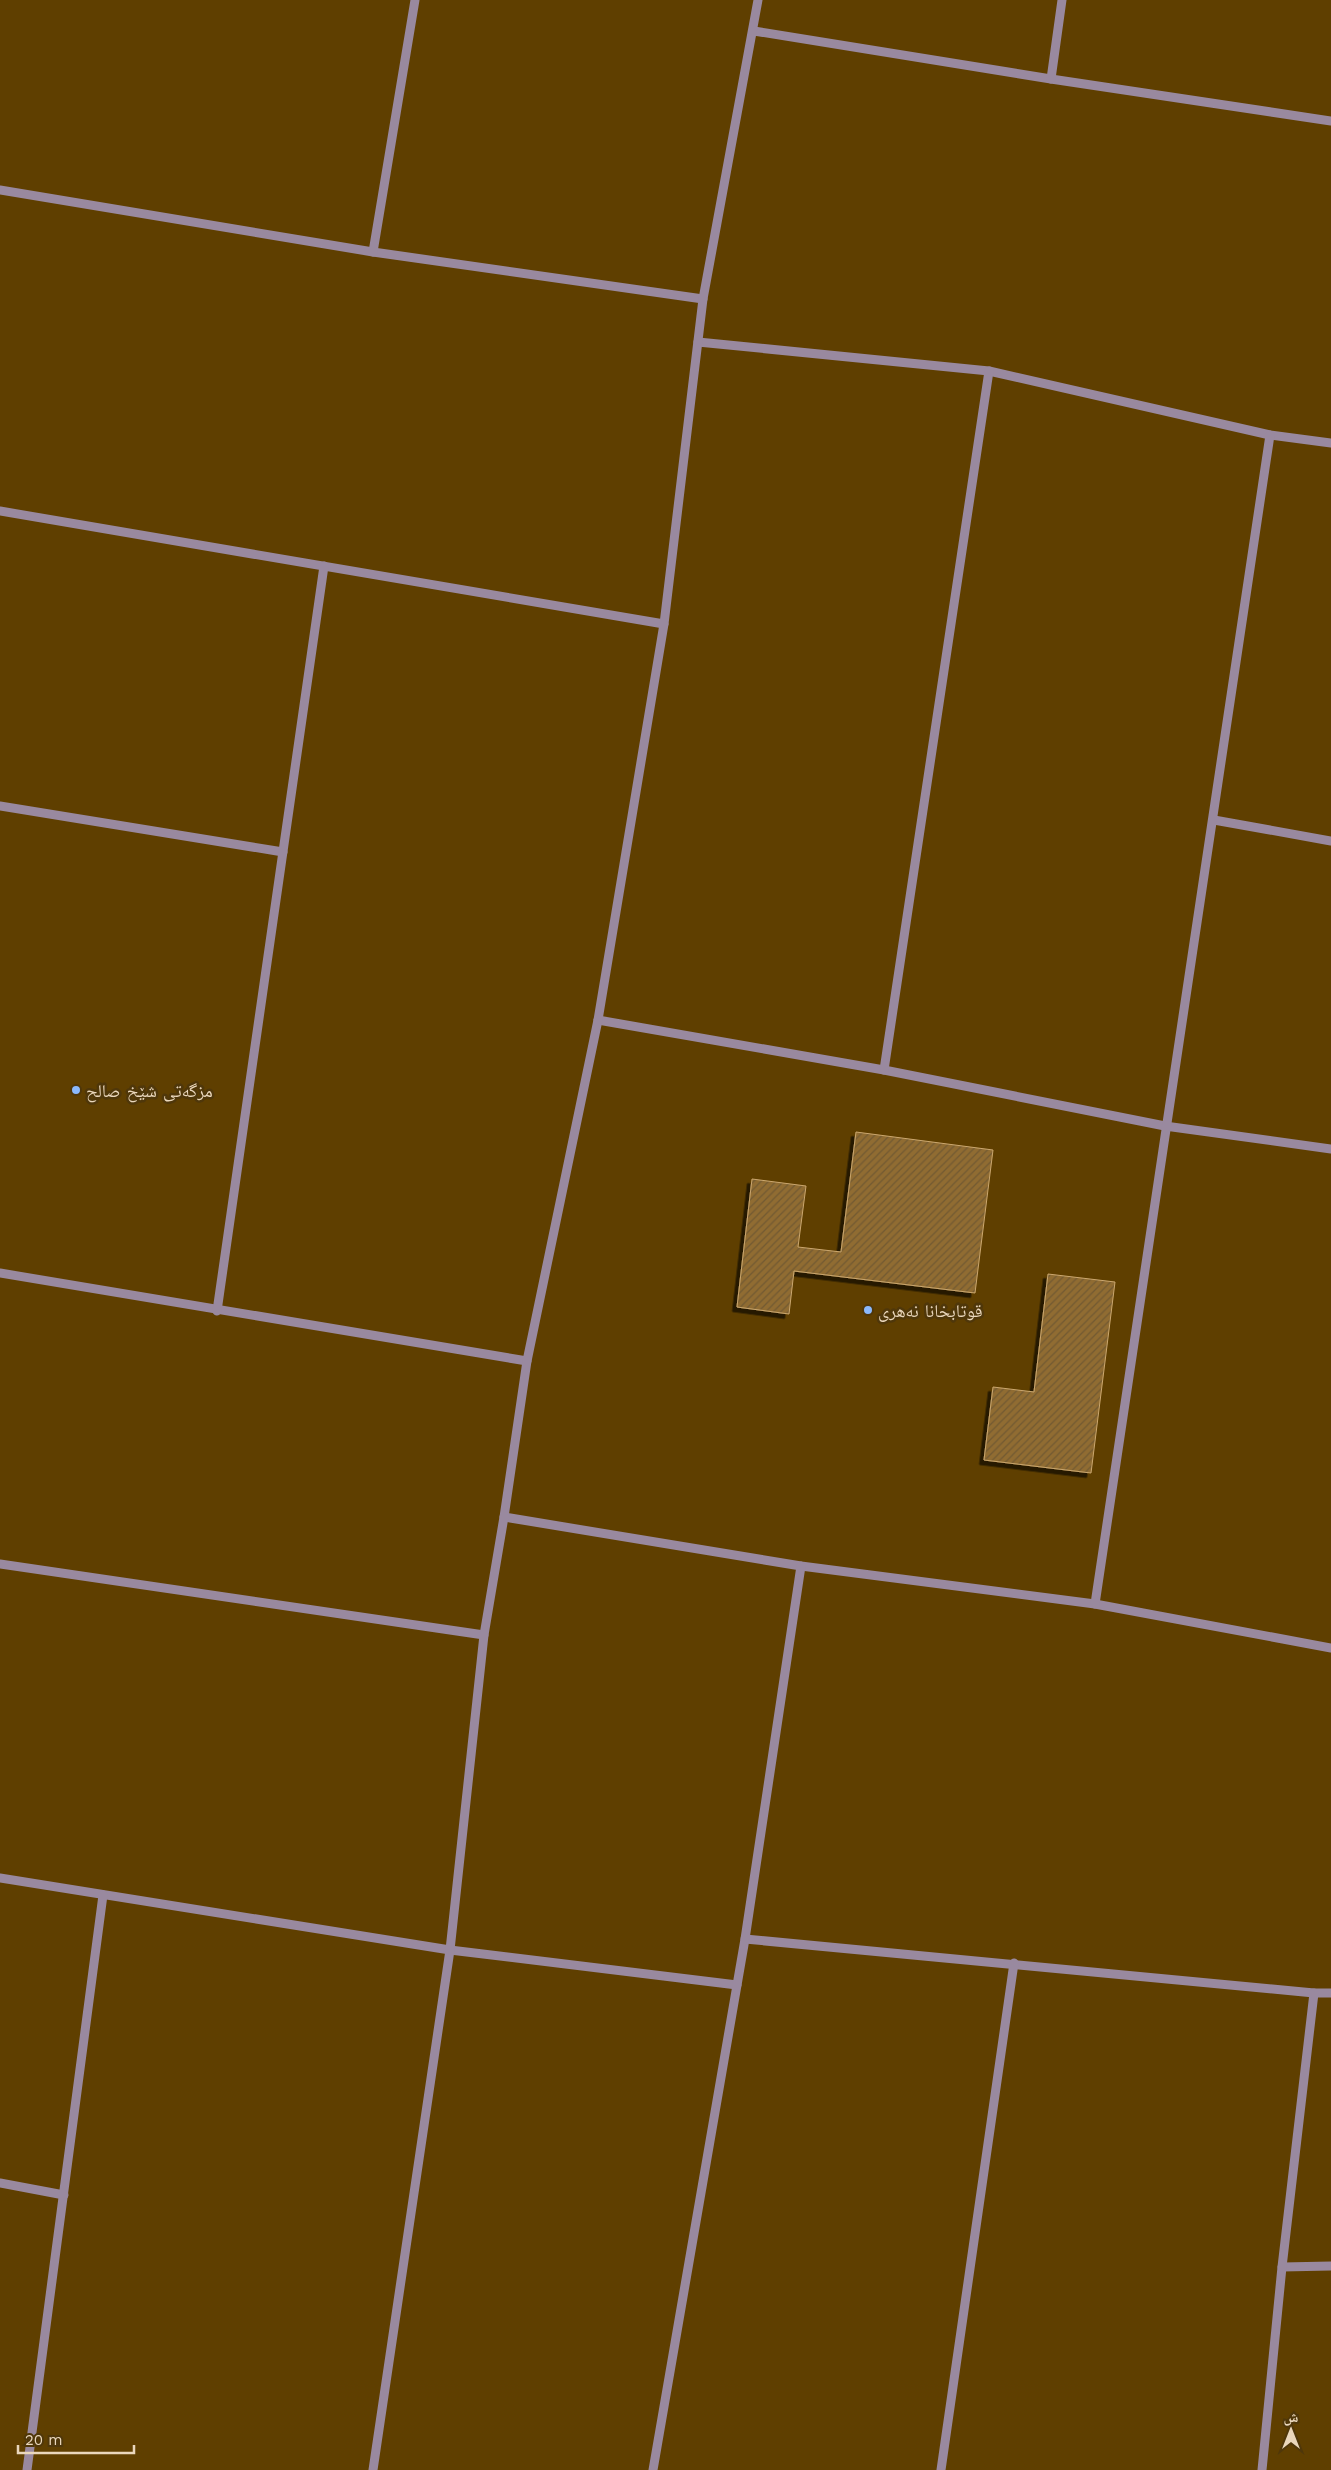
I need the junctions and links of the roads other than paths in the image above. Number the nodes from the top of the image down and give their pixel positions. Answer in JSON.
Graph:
{"nodes":[{"id":1,"x":415,"y":0,"type":"edge"},
{"id":2,"x":758,"y":0,"type":"edge"},
{"id":3,"x":1062,"y":0,"type":"edge"},
{"id":4,"x":754,"y":31,"type":"junction"},
{"id":5,"x":1051,"y":79,"type":"junction"},
{"id":6,"x":1331,"y":121,"type":"edge"},
{"id":7,"x":0,"y":190,"type":"edge"},
{"id":8,"x":373,"y":252,"type":"junction"},
{"id":9,"x":703,"y":299,"type":"junction"},
{"id":10,"x":698,"y":342,"type":"junction"},
{"id":11,"x":990,"y":371,"type":"junction"},
{"id":12,"x":1270,"y":435,"type":"junction"},
{"id":13,"x":1331,"y":442,"type":"edge"},
{"id":14,"x":0,"y":511,"type":"edge"},
{"id":15,"x":324,"y":566,"type":"junction"},
{"id":16,"x":664,"y":624,"type":"junction"},
{"id":17,"x":0,"y":806,"type":"edge"},
{"id":18,"x":1214,"y":820,"type":"junction"},
{"id":19,"x":1331,"y":841,"type":"edge"},
{"id":20,"x":283,"y":852,"type":"junction"},
{"id":21,"x":598,"y":1020,"type":"junction"},
{"id":22,"x":884,"y":1070,"type":"junction"},
{"id":23,"x":1165,"y":1126,"type":"junction"},
{"id":24,"x":1331,"y":1149,"type":"edge"},
{"id":25,"x":0,"y":1273,"type":"edge"},
{"id":26,"x":217,"y":1311,"type":"junction"},
{"id":27,"x":527,"y":1361,"type":"junction"},
{"id":28,"x":504,"y":1517,"type":"junction"},
{"id":29,"x":0,"y":1564,"type":"edge"},
{"id":30,"x":801,"y":1566,"type":"junction"},
{"id":31,"x":1095,"y":1604,"type":"junction"},
{"id":32,"x":484,"y":1635,"type":"junction"},
{"id":33,"x":1331,"y":1648,"type":"edge"},
{"id":34,"x":0,"y":1878,"type":"edge"},
{"id":35,"x":103,"y":1895,"type":"junction"},
{"id":36,"x":745,"y":1939,"type":"junction"},
{"id":37,"x":450,"y":1950,"type":"junction"},
{"id":38,"x":1014,"y":1963,"type":"junction"},
{"id":39,"x":737,"y":1984,"type":"junction"},
{"id":40,"x":1314,"y":1993,"type":"junction"},
{"id":41,"x":1331,"y":1993,"type":"edge"},
{"id":42,"x":0,"y":2183,"type":"edge"},
{"id":43,"x":64,"y":2195,"type":"junction"},
{"id":44,"x":1331,"y":2266,"type":"edge"},
{"id":45,"x":1282,"y":2267,"type":"junction"},
{"id":46,"x":27,"y":2470,"type":"edge"},
{"id":47,"x":373,"y":2470,"type":"edge"},
{"id":48,"x":653,"y":2470,"type":"edge"},
{"id":49,"x":941,"y":2470,"type":"edge"},
{"id":50,"x":1262,"y":2470,"type":"edge"}],
"edges":[{"from":1,"to":8,"type":"street"},
{"from":2,"to":4,"type":"street"},
{"from":3,"to":5,"type":"street"},
{"from":4,"to":5,"type":"street"},
{"from":4,"to":9,"type":"street"},
{"from":5,"to":6,"type":"street"},
{"from":7,"to":8,"type":"street"},
{"from":8,"to":9,"type":"street"},
{"from":9,"to":10,"type":"street"},
{"from":10,"to":11,"type":"street"},
{"from":10,"to":16,"type":"street"},
{"from":11,"to":12,"type":"street"},
{"from":11,"to":22,"type":"street"},
{"from":12,"to":13,"type":"street"},
{"from":12,"to":18,"type":"street"},
{"from":14,"to":15,"type":"street"},
{"from":15,"to":16,"type":"street"},
{"from":15,"to":20,"type":"street"},
{"from":16,"to":21,"type":"street"},
{"from":17,"to":20,"type":"street"},
{"from":18,"to":19,"type":"street"},
{"from":18,"to":23,"type":"street"},
{"from":20,"to":26,"type":"street"},
{"from":21,"to":22,"type":"street"},
{"from":21,"to":27,"type":"street"},
{"from":22,"to":23,"type":"street"},
{"from":23,"to":24,"type":"street"},
{"from":23,"to":31,"type":"street"},
{"from":25,"to":26,"type":"street"},
{"from":26,"to":27,"type":"street"},
{"from":27,"to":28,"type":"street"},
{"from":28,"to":30,"type":"street"},
{"from":28,"to":32,"type":"street"},
{"from":29,"to":32,"type":"street"},
{"from":30,"to":31,"type":"street"},
{"from":30,"to":36,"type":"street"},
{"from":31,"to":33,"type":"street"},
{"from":32,"to":37,"type":"street"},
{"from":34,"to":35,"type":"street"},
{"from":35,"to":37,"type":"street"},
{"from":35,"to":43,"type":"street"},
{"from":36,"to":38,"type":"street"},
{"from":36,"to":39,"type":"street"},
{"from":37,"to":39,"type":"street"},
{"from":37,"to":47,"type":"street"},
{"from":38,"to":40,"type":"street"},
{"from":38,"to":49,"type":"street"},
{"from":39,"to":48,"type":"street"},
{"from":40,"to":41,"type":"street"},
{"from":40,"to":45,"type":"street"},
{"from":42,"to":43,"type":"street"},
{"from":43,"to":46,"type":"street"},
{"from":44,"to":45,"type":"street"},
{"from":45,"to":50,"type":"street"}]}
